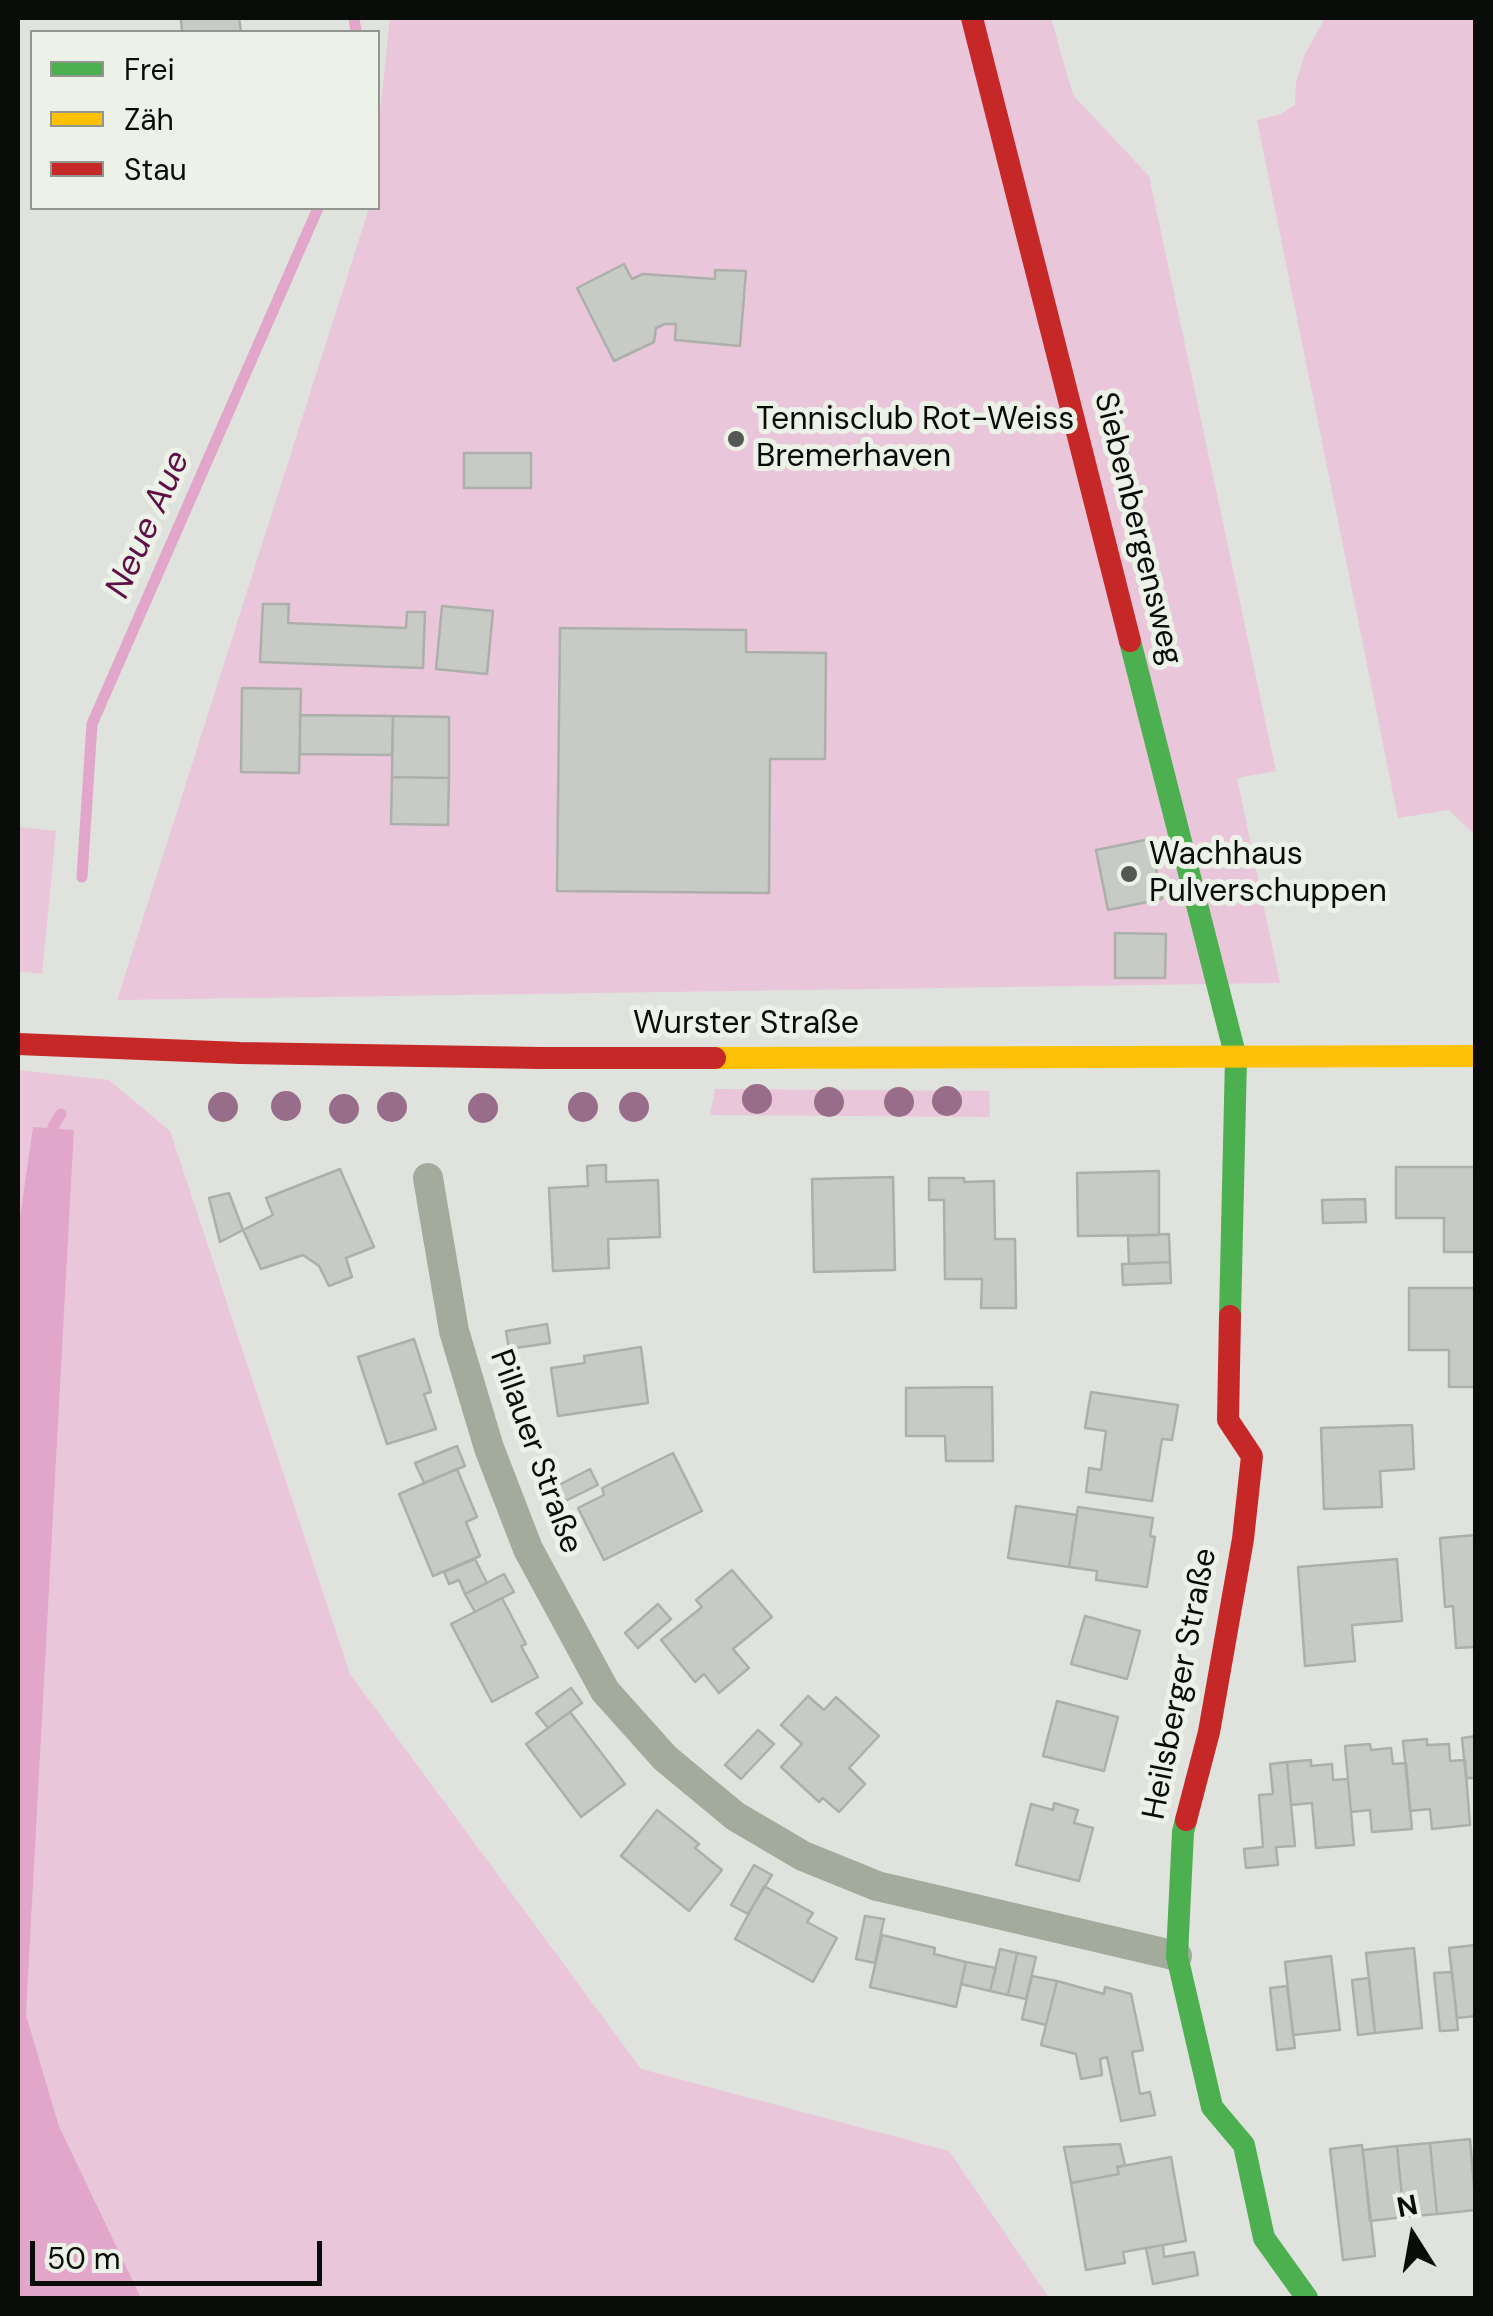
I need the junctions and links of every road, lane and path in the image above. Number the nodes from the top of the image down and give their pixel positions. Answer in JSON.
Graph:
{"nodes":[{"id":1,"x":972,"y":18,"type":"edge"},
{"id":2,"x":18,"y":1044,"type":"edge"},
{"id":3,"x":1476,"y":1056,"type":"edge"},
{"id":4,"x":1236,"y":1058,"type":"junction"},
{"id":5,"x":428,"y":1178,"type":"dead end"},
{"id":6,"x":1177,"y":1956,"type":"junction"},
{"id":7,"x":1306,"y":2298,"type":"edge"}],
"edges":[{"from":1,"to":4,"type":"street","name":"Siebenbergensweg"},
{"from":2,"to":4,"type":"street","name":"Wurster Straße"},
{"from":3,"to":4,"type":"street","name":"Wurster Straße"},
{"from":4,"to":6,"type":"street","name":"Heilsberger Straße"},
{"from":5,"to":6,"type":"street","name":"Pillauer Straße"},
{"from":6,"to":7,"type":"street","name":"Heilsberger Straße"}]}
